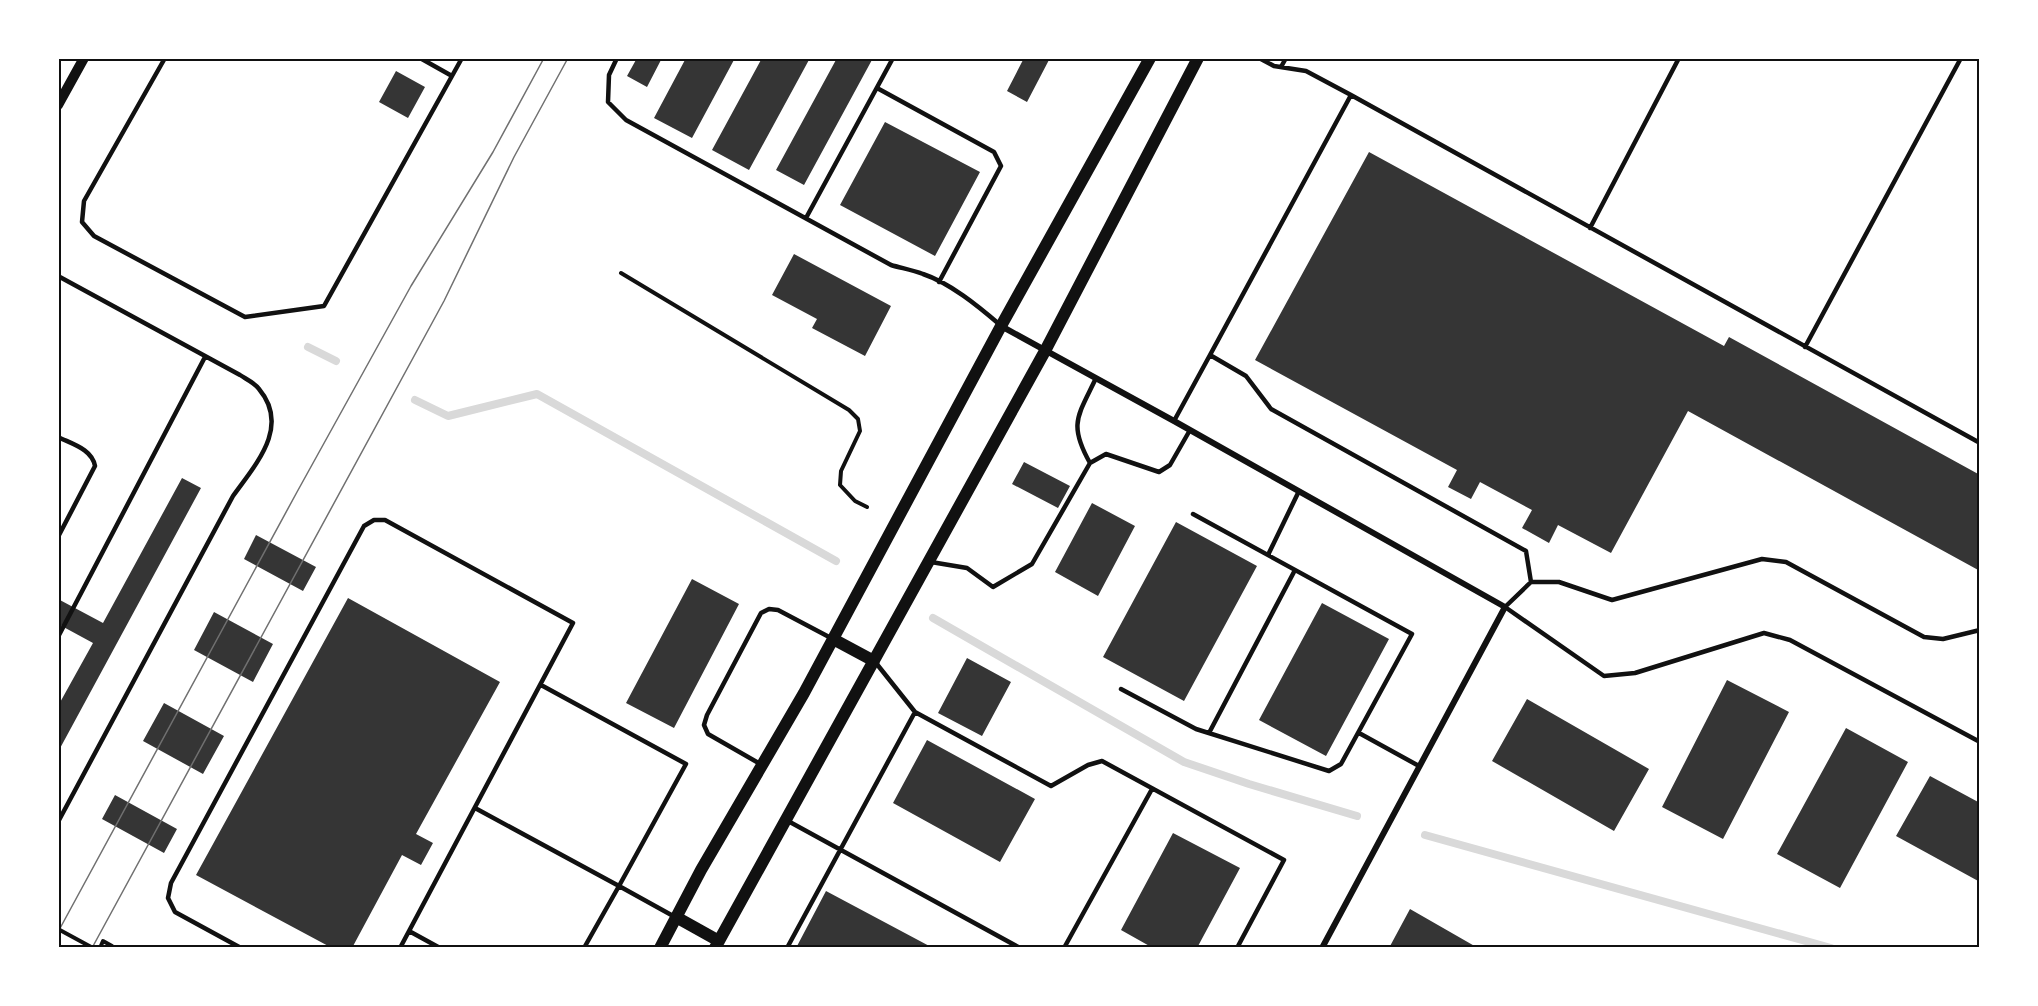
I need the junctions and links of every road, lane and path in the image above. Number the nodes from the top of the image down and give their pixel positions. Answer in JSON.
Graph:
{"nodes":[{"id":1,"x":84,"y":58,"type":"edge"},
{"id":2,"x":165,"y":58,"type":"edge"},
{"id":3,"x":420,"y":58,"type":"edge"},
{"id":4,"x":462,"y":58,"type":"edge"},
{"id":5,"x":617,"y":58,"type":"edge"},
{"id":6,"x":893,"y":58,"type":"edge"},
{"id":7,"x":1150,"y":58,"type":"edge"},
{"id":8,"x":1198,"y":58,"type":"edge"},
{"id":9,"x":1259,"y":58,"type":"edge"},
{"id":10,"x":1286,"y":58,"type":"edge"},
{"id":11,"x":1679,"y":58,"type":"edge"},
{"id":12,"x":1961,"y":58,"type":"edge"},
{"id":13,"x":1281,"y":67,"type":"junction"},
{"id":14,"x":452,"y":76,"type":"junction"},
{"id":15,"x":877,"y":88,"type":"junction"},
{"id":16,"x":1351,"y":95,"type":"junction"},
{"id":17,"x":60,"y":98,"type":"edge"},
{"id":18,"x":806,"y":218,"type":"junction"},
{"id":19,"x":1590,"y":228,"type":"junction"},
{"id":20,"x":621,"y":273,"type":"dead end"},
{"id":21,"x":58,"y":276,"type":"edge"},
{"id":22,"x":939,"y":282,"type":"junction"},
{"id":23,"x":1001,"y":326,"type":"junction"},
{"id":24,"x":1805,"y":347,"type":"junction"},
{"id":25,"x":1045,"y":351,"type":"junction"},
{"id":26,"x":1210,"y":355,"type":"junction"},
{"id":27,"x":205,"y":357,"type":"junction"},
{"id":28,"x":1096,"y":378,"type":"junction"},
{"id":29,"x":1174,"y":421,"type":"junction"},
{"id":30,"x":1190,"y":430,"type":"junction"},
{"id":31,"x":58,"y":436,"type":"edge"},
{"id":32,"x":1980,"y":443,"type":"edge"},
{"id":33,"x":1090,"y":464,"type":"junction"},
{"id":34,"x":1299,"y":492,"type":"junction"},
{"id":35,"x":867,"y":507,"type":"dead end"},
{"id":36,"x":1194,"y":514,"type":"dead end"},
{"id":37,"x":58,"y":537,"type":"edge"},
{"id":38,"x":1268,"y":555,"type":"junction"},
{"id":39,"x":929,"y":561,"type":"junction"},
{"id":40,"x":1294,"y":570,"type":"junction"},
{"id":41,"x":1531,"y":582,"type":"junction"},
{"id":42,"x":1505,"y":607,"type":"junction"},
{"id":43,"x":1980,"y":630,"type":"edge"},
{"id":44,"x":58,"y":637,"type":"edge"},
{"id":45,"x":833,"y":639,"type":"junction"},
{"id":46,"x":874,"y":661,"type":"junction"},
{"id":47,"x":541,"y":685,"type":"junction"},
{"id":48,"x":1121,"y":688,"type":"dead end"},
{"id":49,"x":915,"y":712,"type":"junction"},
{"id":50,"x":1209,"y":733,"type":"junction"},
{"id":51,"x":1359,"y":733,"type":"junction"},
{"id":52,"x":1980,"y":742,"type":"edge"},
{"id":53,"x":762,"y":765,"type":"junction"},
{"id":54,"x":1419,"y":766,"type":"junction"},
{"id":55,"x":1152,"y":789,"type":"junction"},
{"id":56,"x":475,"y":808,"type":"junction"},
{"id":57,"x":786,"y":819,"type":"junction"},
{"id":58,"x":58,"y":822,"type":"edge"},
{"id":59,"x":840,"y":849,"type":"junction"},
{"id":60,"x":619,"y":886,"type":"junction"},
{"id":61,"x":676,"y":917,"type":"junction"},
{"id":62,"x":58,"y":929,"type":"edge"},
{"id":63,"x":409,"y":931,"type":"junction"},
{"id":64,"x":717,"y":944,"type":"edge"},
{"id":65,"x":93,"y":948,"type":"edge"},
{"id":66,"x":100,"y":948,"type":"edge"},
{"id":67,"x":111,"y":948,"type":"edge"},
{"id":68,"x":241,"y":948,"type":"edge"},
{"id":69,"x":400,"y":948,"type":"edge"},
{"id":70,"x":440,"y":948,"type":"edge"},
{"id":71,"x":584,"y":948,"type":"edge"},
{"id":72,"x":660,"y":948,"type":"edge"},
{"id":73,"x":787,"y":948,"type":"edge"},
{"id":74,"x":1020,"y":948,"type":"edge"},
{"id":75,"x":1064,"y":948,"type":"edge"},
{"id":76,"x":1237,"y":948,"type":"edge"},
{"id":77,"x":1322,"y":948,"type":"edge"}],
"edges":[{"from":1,"to":17,"type":"street"},
{"from":2,"to":14,"type":"lane"},
{"from":3,"to":14,"type":"lane"},
{"from":4,"to":14,"type":"lane"},
{"from":5,"to":18,"type":"lane"},
{"from":6,"to":15,"type":"lane"},
{"from":7,"to":23,"type":"main road"},
{"from":8,"to":25,"type":"main road"},
{"from":9,"to":13,"type":"lane"},
{"from":10,"to":13,"type":"lane"},
{"from":11,"to":19,"type":"lane"},
{"from":12,"to":24,"type":"lane"},
{"from":13,"to":16,"type":"lane"},
{"from":15,"to":18,"type":"lane"},
{"from":15,"to":22,"type":"lane"},
{"from":16,"to":19,"type":"lane"},
{"from":16,"to":26,"type":"lane"},
{"from":18,"to":22,"type":"lane"},
{"from":19,"to":24,"type":"lane"},
{"from":20,"to":35,"type":"path"},
{"from":21,"to":27,"type":"lane"},
{"from":22,"to":23,"type":"lane"},
{"from":23,"to":25,"type":"street"},
{"from":23,"to":45,"type":"main road"},
{"from":24,"to":32,"type":"lane"},
{"from":25,"to":28,"type":"street"},
{"from":25,"to":39,"type":"main road"},
{"from":26,"to":29,"type":"lane"},
{"from":26,"to":41,"type":"lane"},
{"from":27,"to":44,"type":"lane"},
{"from":27,"to":58,"type":"lane"},
{"from":28,"to":29,"type":"street"},
{"from":28,"to":33,"type":"lane"},
{"from":29,"to":30,"type":"street"},
{"from":30,"to":33,"type":"lane"},
{"from":30,"to":34,"type":"street"},
{"from":31,"to":37,"type":"lane"},
{"from":33,"to":39,"type":"lane"},
{"from":34,"to":38,"type":"lane"},
{"from":34,"to":42,"type":"street"},
{"from":36,"to":38,"type":"lane"},
{"from":38,"to":40,"type":"lane"},
{"from":39,"to":46,"type":"main road"},
{"from":40,"to":50,"type":"lane"},
{"from":40,"to":51,"type":"lane"},
{"from":41,"to":42,"type":"lane"},
{"from":41,"to":43,"type":"lane"},
{"from":42,"to":52,"type":"lane"},
{"from":42,"to":54,"type":"street"},
{"from":45,"to":46,"type":"main road"},
{"from":45,"to":53,"type":"main road"},
{"from":45,"to":53,"type":"lane"},
{"from":46,"to":49,"type":"lane"},
{"from":46,"to":57,"type":"main road"},
{"from":47,"to":56,"type":"lane"},
{"from":47,"to":60,"type":"lane"},
{"from":47,"to":68,"type":"lane"},
{"from":48,"to":50,"type":"lane"},
{"from":49,"to":55,"type":"lane"},
{"from":49,"to":59,"type":"lane"},
{"from":50,"to":51,"type":"lane"},
{"from":51,"to":54,"type":"lane"},
{"from":53,"to":61,"type":"main road"},
{"from":54,"to":77,"type":"street"},
{"from":55,"to":75,"type":"lane"},
{"from":55,"to":76,"type":"lane"},
{"from":56,"to":60,"type":"lane"},
{"from":56,"to":63,"type":"lane"},
{"from":57,"to":59,"type":"lane"},
{"from":57,"to":64,"type":"main road"},
{"from":59,"to":73,"type":"lane"},
{"from":59,"to":74,"type":"lane"},
{"from":60,"to":61,"type":"lane"},
{"from":60,"to":71,"type":"lane"},
{"from":61,"to":64,"type":"main road"},
{"from":61,"to":72,"type":"main road"},
{"from":62,"to":65,"type":"path"},
{"from":63,"to":69,"type":"lane"},
{"from":63,"to":70,"type":"lane"},
{"from":66,"to":67,"type":"path"}]}
